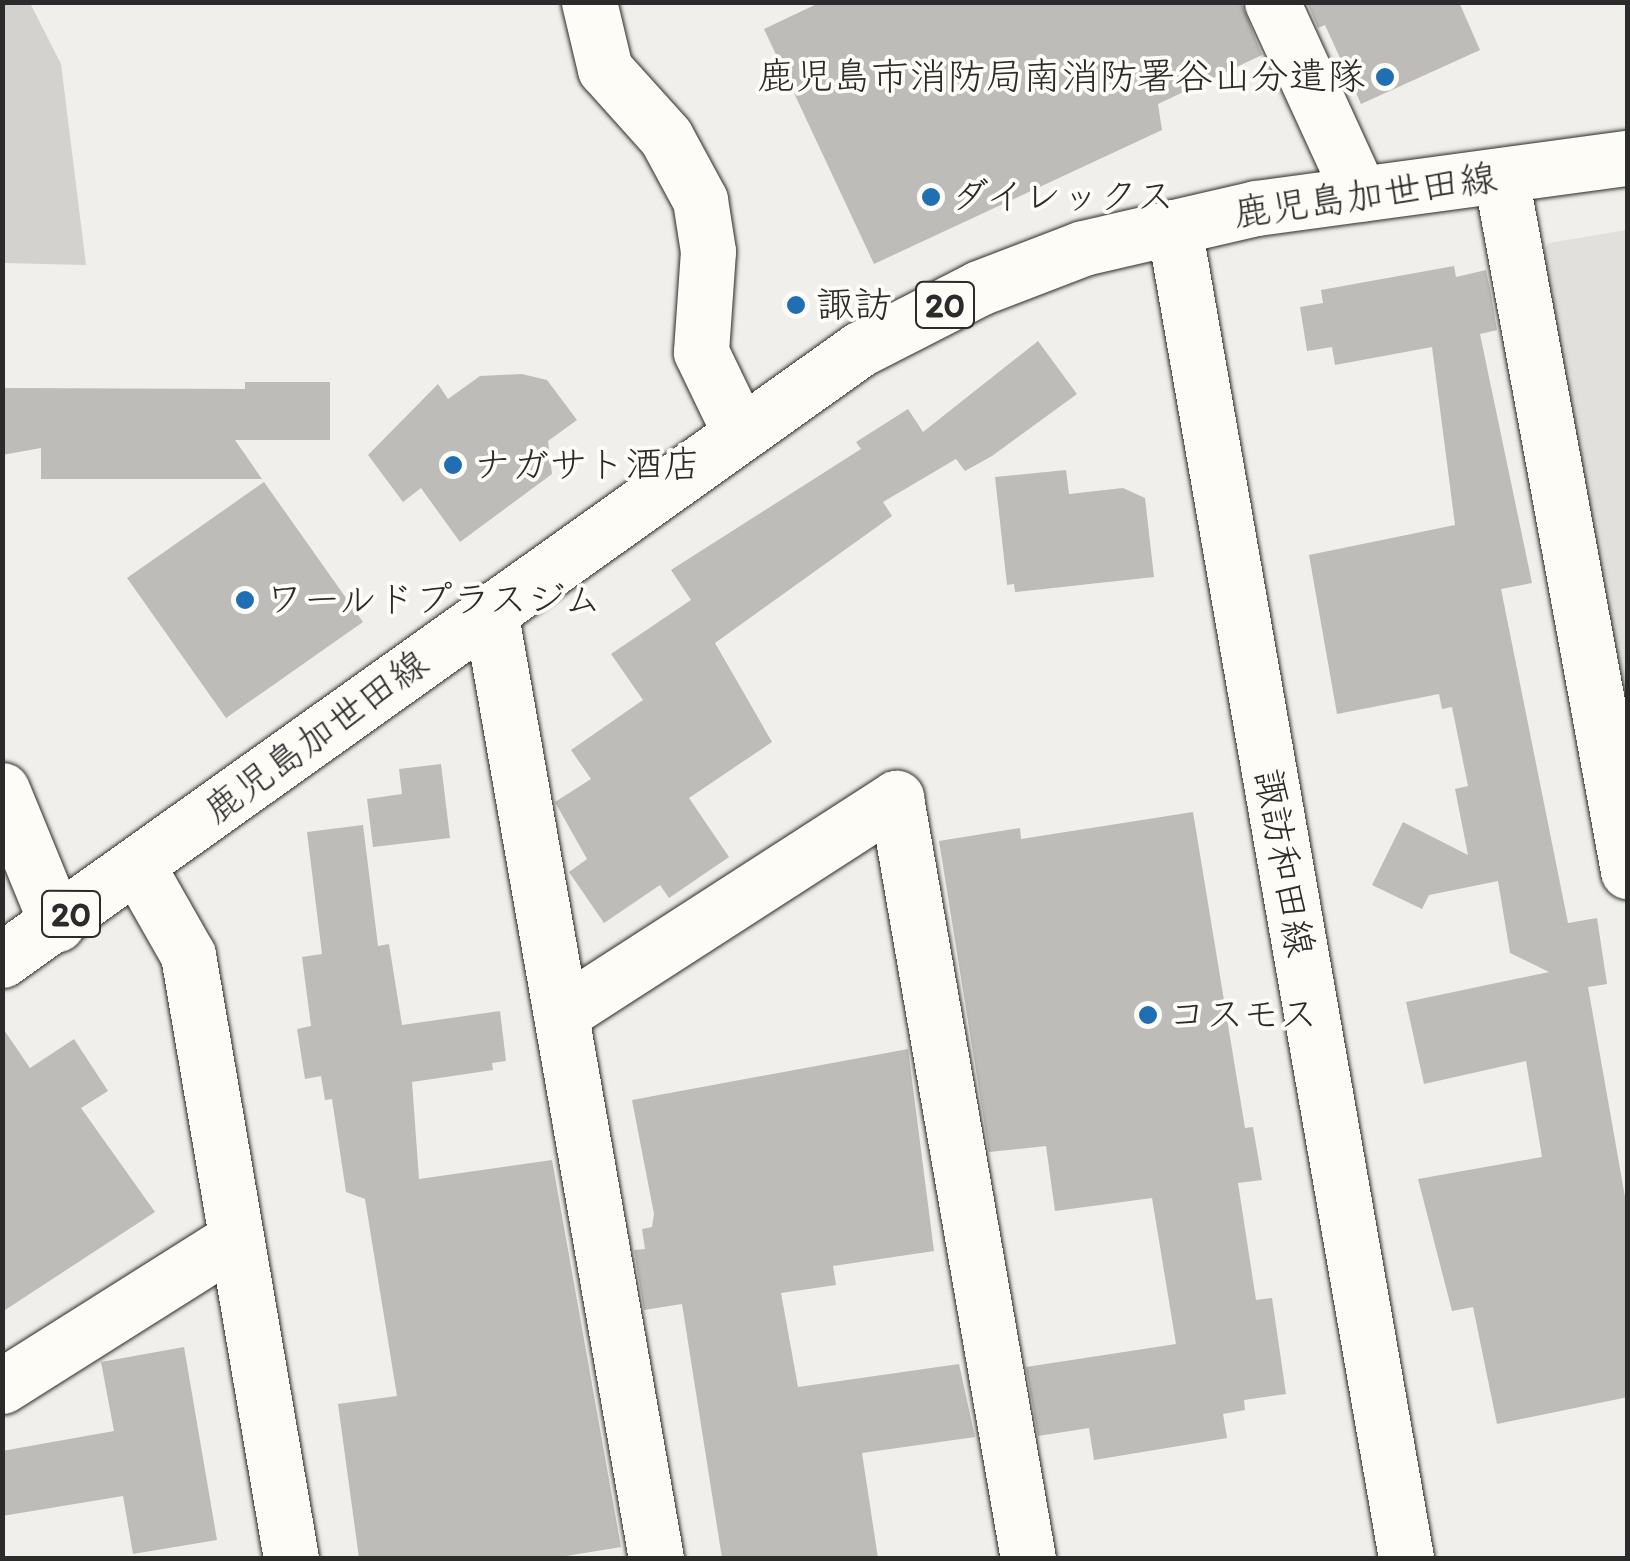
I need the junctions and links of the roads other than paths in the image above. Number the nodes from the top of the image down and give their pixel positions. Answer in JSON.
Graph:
{"nodes":[{"id":1,"x":589,"y":2,"type":"edge"},
{"id":2,"x":1272,"y":2,"type":"edge"},
{"id":3,"x":1628,"y":158,"type":"edge"},
{"id":4,"x":1501,"y":176,"type":"junction"},
{"id":5,"x":1360,"y":194,"type":"junction"},
{"id":6,"x":1174,"y":228,"type":"junction"},
{"id":7,"x":740,"y":433,"type":"junction"},
{"id":8,"x":490,"y":610,"type":"junction"},
{"id":9,"x":2,"y":790,"type":"edge"},
{"id":10,"x":138,"y":867,"type":"junction"},
{"id":11,"x":1628,"y":871,"type":"edge"},
{"id":12,"x":57,"y":924,"type":"junction"},
{"id":13,"x":2,"y":960,"type":"edge"},
{"id":14,"x":561,"y":1014,"type":"junction"},
{"id":15,"x":234,"y":1240,"type":"junction"},
{"id":16,"x":2,"y":1386,"type":"edge"},
{"id":17,"x":291,"y":1558,"type":"edge"},
{"id":18,"x":656,"y":1558,"type":"edge"},
{"id":19,"x":1028,"y":1558,"type":"edge"},
{"id":20,"x":1406,"y":1558,"type":"edge"}],
"edges":[{"from":1,"to":7,"type":"street"},
{"from":2,"to":5,"type":"street"},
{"from":3,"to":4,"type":"street","name":"鹿児島加世田線","number":"20"},
{"from":4,"to":5,"type":"street","name":"鹿児島加世田線","number":"20"},
{"from":4,"to":11,"type":"street"},
{"from":5,"to":6,"type":"street","name":"鹿児島加世田線","number":"20"},
{"from":6,"to":7,"type":"street","name":"鹿児島加世田線","number":"20"},
{"from":6,"to":20,"type":"street","name":"諏訪和田線"},
{"from":7,"to":8,"type":"street","name":"鹿児島加世田線","number":"20"},
{"from":8,"to":10,"type":"street","name":"鹿児島加世田線","number":"20"},
{"from":8,"to":14,"type":"street"},
{"from":9,"to":12,"type":"street"},
{"from":10,"to":12,"type":"street","name":"鹿児島加世田線","number":"20"},
{"from":10,"to":15,"type":"street"},
{"from":12,"to":13,"type":"street","name":"鹿児島加世田線","number":"20"},
{"from":14,"to":18,"type":"street"},
{"from":14,"to":19,"type":"street"},
{"from":15,"to":16,"type":"street"},
{"from":15,"to":17,"type":"street"}]}
